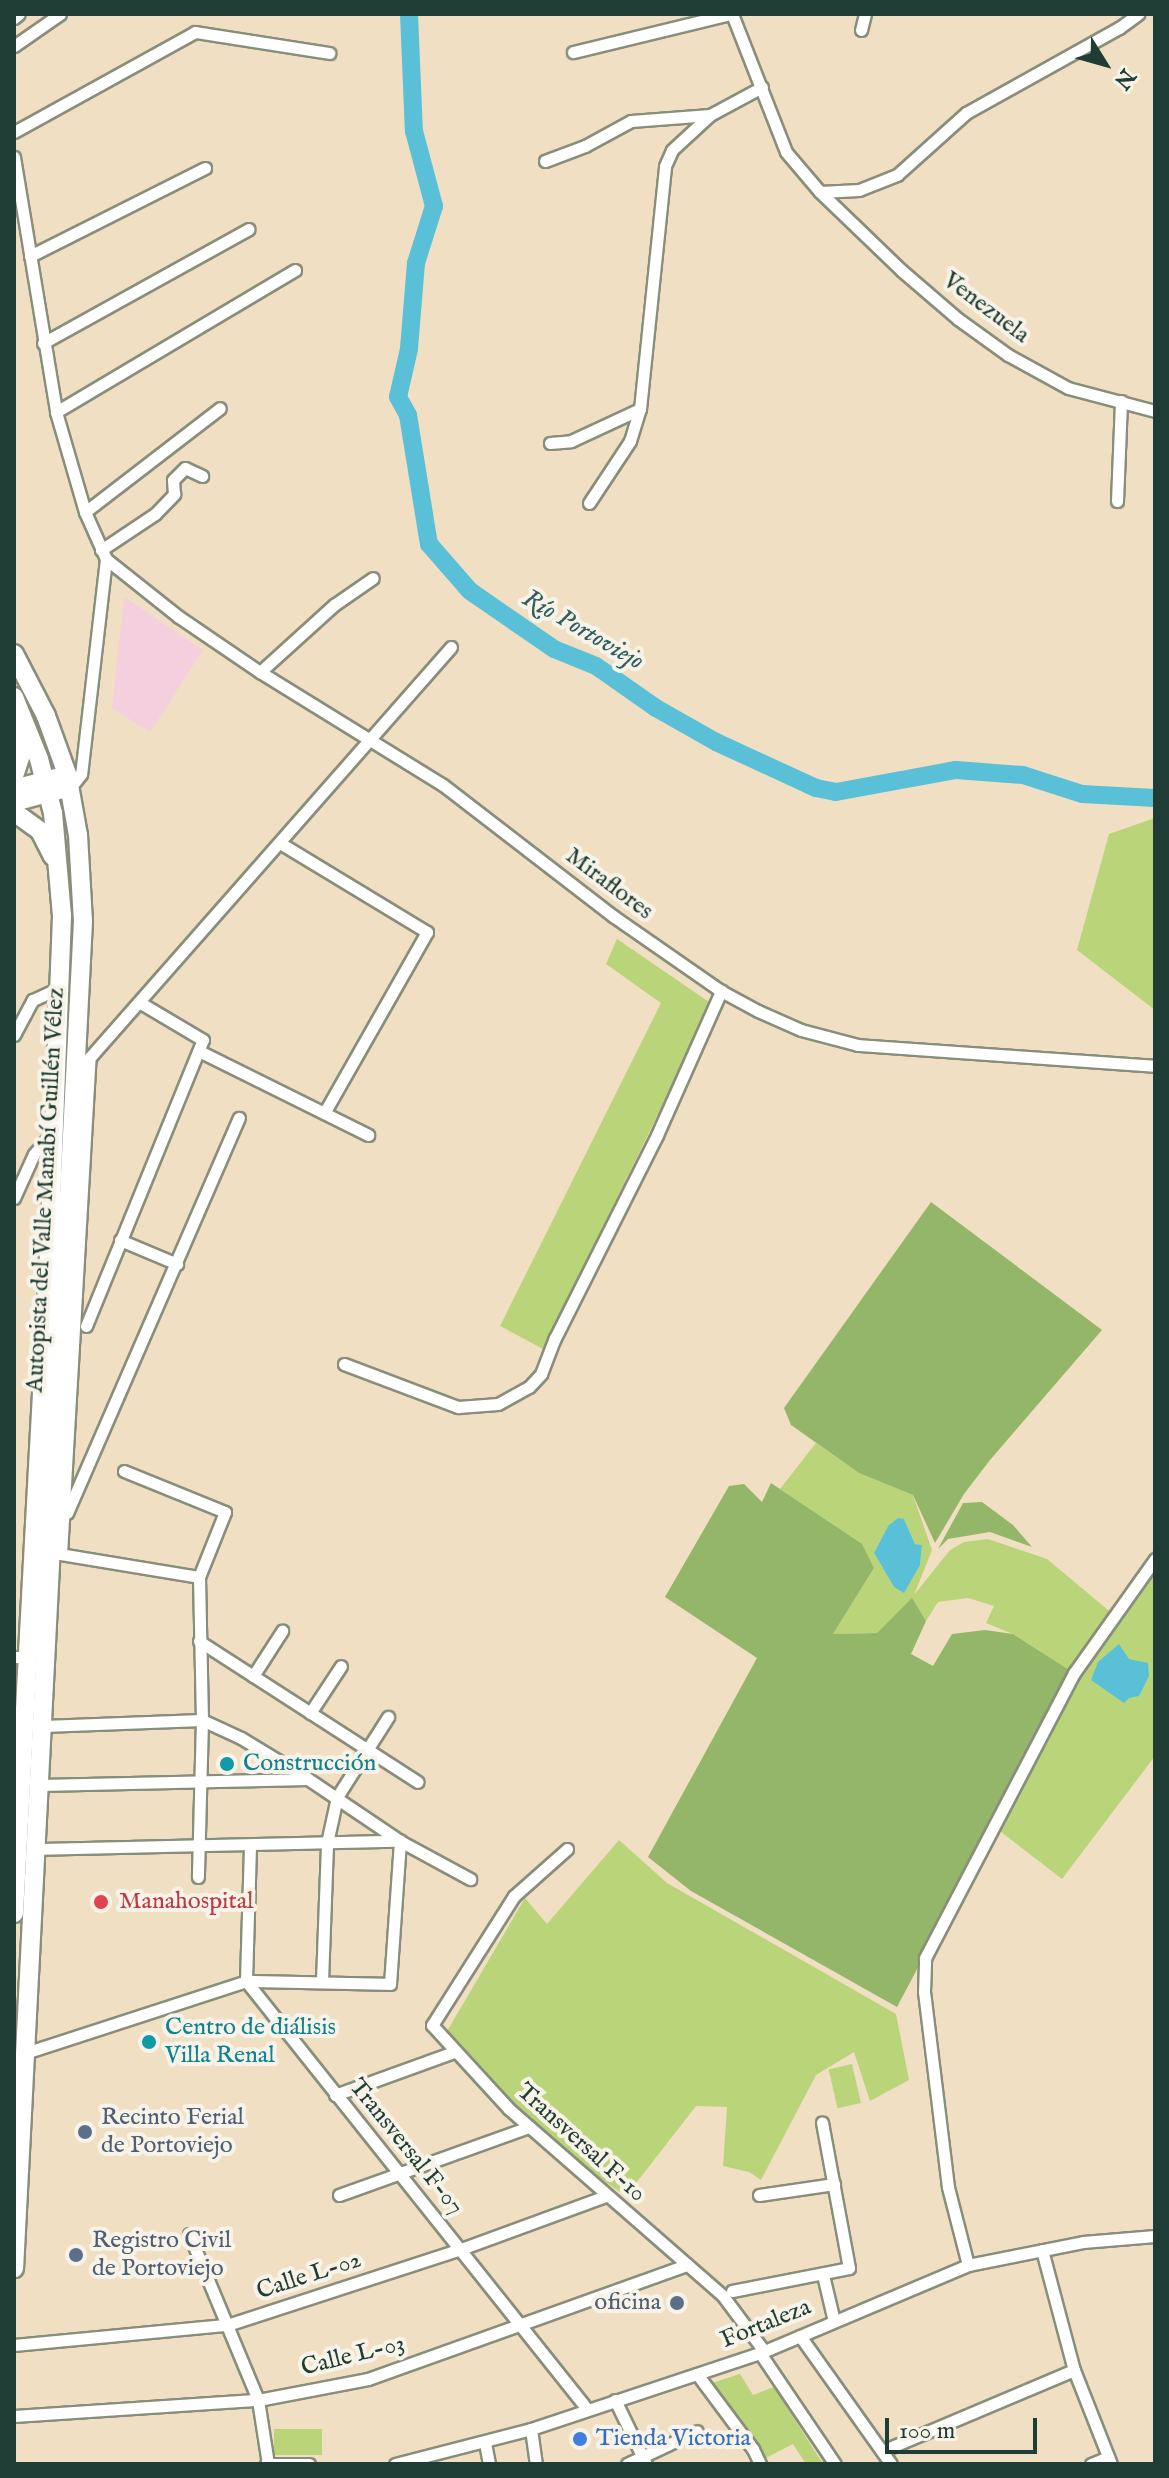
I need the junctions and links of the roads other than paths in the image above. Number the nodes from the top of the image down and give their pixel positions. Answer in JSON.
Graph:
{"nodes":[{"id":1,"x":60,"y":14,"type":"edge"},
{"id":2,"x":731,"y":14,"type":"edge"},
{"id":3,"x":865,"y":14,"type":"edge"},
{"id":4,"x":1138,"y":14,"type":"edge"},
{"id":5,"x":861,"y":30,"type":"dead end"},
{"id":6,"x":14,"y":46,"type":"edge"},
{"id":7,"x":573,"y":52,"type":"dead end"},
{"id":8,"x":329,"y":53,"type":"dead end"},
{"id":9,"x":762,"y":87,"type":"junction"},
{"id":10,"x":710,"y":115,"type":"junction"},
{"id":11,"x":14,"y":132,"type":"edge"},
{"id":12,"x":14,"y":157,"type":"edge"},
{"id":13,"x":545,"y":161,"type":"dead end"},
{"id":14,"x":205,"y":168,"type":"dead end"},
{"id":15,"x":820,"y":192,"type":"junction"},
{"id":16,"x":249,"y":229,"type":"dead end"},
{"id":17,"x":30,"y":256,"type":"junction"},
{"id":18,"x":295,"y":270,"type":"dead end"},
{"id":19,"x":43,"y":343,"type":"junction"},
{"id":20,"x":1121,"y":401,"type":"junction"},
{"id":21,"x":220,"y":408,"type":"dead end"},
{"id":22,"x":640,"y":409,"type":"junction"},
{"id":23,"x":1155,"y":411,"type":"edge"},
{"id":24,"x":56,"y":412,"type":"junction"},
{"id":25,"x":550,"y":443,"type":"dead end"},
{"id":26,"x":202,"y":476,"type":"dead end"},
{"id":27,"x":1117,"y":501,"type":"dead end"},
{"id":28,"x":589,"y":503,"type":"dead end"},
{"id":29,"x":85,"y":512,"type":"junction"},
{"id":30,"x":104,"y":555,"type":"junction"},
{"id":31,"x":373,"y":578,"type":"dead end"},
{"id":32,"x":451,"y":647,"type":"dead end"},
{"id":33,"x":14,"y":654,"type":"edge"},
{"id":34,"x":260,"y":672,"type":"junction"},
{"id":35,"x":16,"y":701,"type":"edge"},
{"id":36,"x":367,"y":740,"type":"junction"},
{"id":37,"x":14,"y":776,"type":"edge"},
{"id":38,"x":69,"y":781,"type":"junction"},
{"id":39,"x":47,"y":786,"type":"junction"},
{"id":40,"x":14,"y":788,"type":"edge"},
{"id":41,"x":14,"y":803,"type":"edge"},
{"id":42,"x":14,"y":812,"type":"edge"},
{"id":43,"x":280,"y":843,"type":"junction"},
{"id":44,"x":61,"y":894,"type":"junction"},
{"id":45,"x":61,"y":987,"type":"junction"},
{"id":46,"x":721,"y":991,"type":"junction"},
{"id":47,"x":139,"y":1002,"type":"junction"},
{"id":48,"x":14,"y":1035,"type":"edge"},
{"id":49,"x":199,"y":1051,"type":"junction"},
{"id":50,"x":83,"y":1065,"type":"junction"},
{"id":51,"x":1155,"y":1066,"type":"edge"},
{"id":52,"x":324,"y":1113,"type":"junction"},
{"id":53,"x":239,"y":1118,"type":"dead end"},
{"id":54,"x":54,"y":1131,"type":"junction"},
{"id":55,"x":368,"y":1135,"type":"dead end"},
{"id":56,"x":29,"y":1164,"type":"junction"},
{"id":57,"x":52,"y":1167,"type":"junction"},
{"id":58,"x":14,"y":1198,"type":"edge"},
{"id":59,"x":120,"y":1240,"type":"junction"},
{"id":60,"x":177,"y":1264,"type":"junction"},
{"id":61,"x":97,"y":1297,"type":"junction"},
{"id":62,"x":71,"y":1298,"type":"junction"},
{"id":63,"x":86,"y":1326,"type":"dead end"},
{"id":64,"x":344,"y":1364,"type":"dead end"},
{"id":65,"x":124,"y":1471,"type":"dead end"},
{"id":66,"x":63,"y":1523,"type":"junction"},
{"id":67,"x":55,"y":1550,"type":"junction"},
{"id":68,"x":1155,"y":1559,"type":"edge"},
{"id":69,"x":199,"y":1577,"type":"junction"},
{"id":70,"x":282,"y":1631,"type":"dead end"},
{"id":71,"x":199,"y":1641,"type":"junction"},
{"id":72,"x":20,"y":1657,"type":"edge"},
{"id":73,"x":341,"y":1666,"type":"dead end"},
{"id":74,"x":253,"y":1676,"type":"junction"},
{"id":75,"x":310,"y":1713,"type":"junction"},
{"id":76,"x":388,"y":1717,"type":"dead end"},
{"id":77,"x":202,"y":1720,"type":"junction"},
{"id":78,"x":43,"y":1726,"type":"junction"},
{"id":79,"x":368,"y":1751,"type":"junction"},
{"id":80,"x":18,"y":1755,"type":"edge"},
{"id":81,"x":308,"y":1779,"type":"junction"},
{"id":82,"x":201,"y":1781,"type":"junction"},
{"id":83,"x":418,"y":1782,"type":"dead end"},
{"id":84,"x":40,"y":1785,"type":"junction"},
{"id":85,"x":17,"y":1791,"type":"edge"},
{"id":86,"x":337,"y":1797,"type":"junction"},
{"id":87,"x":28,"y":1826,"type":"junction"},
{"id":88,"x":400,"y":1841,"type":"junction"},
{"id":89,"x":327,"y":1843,"type":"junction"},
{"id":90,"x":199,"y":1845,"type":"junction"},
{"id":91,"x":250,"y":1845,"type":"junction"},
{"id":92,"x":36,"y":1849,"type":"junction"},
{"id":93,"x":567,"y":1849,"type":"dead end"},
{"id":94,"x":198,"y":1877,"type":"dead end"},
{"id":95,"x":470,"y":1879,"type":"dead end"},
{"id":96,"x":14,"y":1913,"type":"edge"},
{"id":97,"x":246,"y":1981,"type":"junction"},
{"id":98,"x":322,"y":1981,"type":"junction"},
{"id":99,"x":454,"y":2052,"type":"junction"},
{"id":100,"x":25,"y":2053,"type":"junction"},
{"id":101,"x":335,"y":2095,"type":"junction"},
{"id":102,"x":822,"y":2122,"type":"dead end"},
{"id":103,"x":529,"y":2127,"type":"junction"},
{"id":104,"x":398,"y":2174,"type":"junction"},
{"id":105,"x":834,"y":2184,"type":"junction"},
{"id":106,"x":339,"y":2195,"type":"dead end"},
{"id":107,"x":759,"y":2195,"type":"dead end"},
{"id":108,"x":606,"y":2196,"type":"junction"},
{"id":109,"x":189,"y":2234,"type":"dead end"},
{"id":110,"x":1155,"y":2236,"type":"edge"},
{"id":111,"x":461,"y":2249,"type":"junction"},
{"id":112,"x":1042,"y":2250,"type":"junction"},
{"id":113,"x":687,"y":2265,"type":"junction"},
{"id":114,"x":968,"y":2265,"type":"junction"},
{"id":115,"x":14,"y":2268,"type":"edge"},
{"id":116,"x":823,"y":2275,"type":"junction"},
{"id":117,"x":732,"y":2291,"type":"dead end"},
{"id":118,"x":834,"y":2321,"type":"junction"},
{"id":119,"x":227,"y":2325,"type":"junction"},
{"id":120,"x":522,"y":2326,"type":"junction"},
{"id":121,"x":800,"y":2336,"type":"junction"},
{"id":122,"x":14,"y":2345,"type":"edge"},
{"id":123,"x":762,"y":2352,"type":"junction"},
{"id":124,"x":1074,"y":2370,"type":"junction"},
{"id":125,"x":697,"y":2374,"type":"junction"},
{"id":126,"x":258,"y":2400,"type":"junction"},
{"id":127,"x":615,"y":2400,"type":"junction"},
{"id":128,"x":587,"y":2409,"type":"junction"},
{"id":129,"x":14,"y":2416,"type":"edge"},
{"id":130,"x":531,"y":2429,"type":"junction"},
{"id":131,"x":697,"y":2431,"type":"dead end"},
{"id":132,"x":485,"y":2443,"type":"junction"},
{"id":133,"x":882,"y":2451,"type":"junction"},
{"id":134,"x":1110,"y":2460,"type":"edge"},
{"id":135,"x":644,"y":2461,"type":"edge"},
{"id":136,"x":411,"y":2463,"type":"edge"},
{"id":137,"x":267,"y":2464,"type":"edge"},
{"id":138,"x":309,"y":2464,"type":"edge"},
{"id":139,"x":395,"y":2464,"type":"edge"},
{"id":140,"x":489,"y":2464,"type":"edge"},
{"id":141,"x":536,"y":2464,"type":"edge"},
{"id":142,"x":627,"y":2464,"type":"edge"},
{"id":143,"x":760,"y":2464,"type":"edge"},
{"id":144,"x":835,"y":2464,"type":"edge"},
{"id":145,"x":891,"y":2464,"type":"edge"},
{"id":146,"x":1091,"y":2464,"type":"edge"}],
"edges":[{"from":1,"to":6,"type":"street"},
{"from":2,"to":7,"type":"street"},
{"from":2,"to":9,"type":"street","name":"Venezuela"},
{"from":3,"to":5,"type":"street"},
{"from":4,"to":15,"type":"street"},
{"from":8,"to":11,"type":"street"},
{"from":9,"to":10,"type":"street"},
{"from":9,"to":15,"type":"street","name":"Venezuela"},
{"from":10,"to":13,"type":"street"},
{"from":10,"to":22,"type":"street"},
{"from":12,"to":17,"type":"street"},
{"from":14,"to":17,"type":"street"},
{"from":15,"to":20,"type":"street","name":"Venezuela"},
{"from":16,"to":19,"type":"street"},
{"from":17,"to":19,"type":"street"},
{"from":18,"to":24,"type":"street"},
{"from":19,"to":24,"type":"street"},
{"from":20,"to":23,"type":"street","name":"Venezuela"},
{"from":20,"to":27,"type":"street"},
{"from":21,"to":29,"type":"street"},
{"from":22,"to":25,"type":"street"},
{"from":22,"to":28,"type":"street"},
{"from":24,"to":29,"type":"street"},
{"from":26,"to":30,"type":"street"},
{"from":29,"to":30,"type":"street"},
{"from":30,"to":34,"type":"street","name":"Miraflores"},
{"from":30,"to":38,"type":"street"},
{"from":31,"to":34,"type":"street"},
{"from":32,"to":36,"type":"street"},
{"from":33,"to":38,"type":"main road","name":"Autopista del Valle Manabí Guillén Vélez"},
{"from":34,"to":36,"type":"street","name":"Miraflores"},
{"from":35,"to":37,"type":"main road"},
{"from":35,"to":39,"type":"main road","name":"Autopista del Valle Manabí Guillén Vélez"},
{"from":36,"to":43,"type":"street"},
{"from":36,"to":46,"type":"street","name":"Miraflores"},
{"from":38,"to":39,"type":"main road"},
{"from":38,"to":50,"type":"main road","name":"Autopista del Valle Manabí Guillén Vélez"},
{"from":39,"to":40,"type":"main road"},
{"from":39,"to":41,"type":"main road"},
{"from":39,"to":44,"type":"main road","name":"Autopista del Valle Manabí Guillén Vélez"},
{"from":42,"to":44,"type":"main road"},
{"from":43,"to":47,"type":"street"},
{"from":43,"to":52,"type":"street"},
{"from":44,"to":45,"type":"main road","name":"Autopista del Valle Manabí Guillén Vélez"},
{"from":45,"to":48,"type":"street"},
{"from":45,"to":54,"type":"main road","name":"Autopista del Valle Manabí Guillén Vélez"},
{"from":46,"to":51,"type":"street","name":"Miraflores"},
{"from":46,"to":64,"type":"street"},
{"from":47,"to":49,"type":"street"},
{"from":47,"to":50,"type":"street"},
{"from":49,"to":52,"type":"street"},
{"from":49,"to":59,"type":"street"},
{"from":50,"to":62,"type":"main road","name":"Autopista del Valle Manabí Guillén Vélez"},
{"from":52,"to":55,"type":"street"},
{"from":53,"to":60,"type":"street"},
{"from":54,"to":56,"type":"street"},
{"from":54,"to":57,"type":"main road","name":"Autopista del Valle Manabí Guillén Vélez"},
{"from":56,"to":57,"type":"street"},
{"from":56,"to":58,"type":"street"},
{"from":57,"to":72,"type":"main road","name":"Autopista del Valle Manabí Guillén Vélez"},
{"from":59,"to":60,"type":"street"},
{"from":59,"to":61,"type":"street"},
{"from":60,"to":66,"type":"street"},
{"from":61,"to":62,"type":"street"},
{"from":61,"to":63,"type":"street"},
{"from":62,"to":66,"type":"street"},
{"from":62,"to":67,"type":"main road","name":"Autopista del Valle Manabí Guillén Vélez"},
{"from":65,"to":69,"type":"street"},
{"from":66,"to":67,"type":"street"},
{"from":67,"to":69,"type":"street"},
{"from":67,"to":78,"type":"main road","name":"Autopista del Valle Manabí Guillén Vélez"},
{"from":68,"to":114,"type":"street"},
{"from":69,"to":71,"type":"street"},
{"from":70,"to":74,"type":"street"},
{"from":71,"to":74,"type":"street"},
{"from":71,"to":77,"type":"street"},
{"from":72,"to":80,"type":"main road","name":"Autopista del Valle Manabí Guillén Vélez"},
{"from":73,"to":75,"type":"street"},
{"from":74,"to":75,"type":"street"},
{"from":75,"to":79,"type":"street"},
{"from":76,"to":79,"type":"street"},
{"from":77,"to":78,"type":"street"},
{"from":77,"to":81,"type":"street"},
{"from":77,"to":82,"type":"street"},
{"from":78,"to":84,"type":"main road","name":"Autopista del Valle Manabí Guillén Vélez"},
{"from":79,"to":83,"type":"street"},
{"from":79,"to":86,"type":"street"},
{"from":80,"to":85,"type":"main road","name":"Autopista del Valle Manabí Guillén Vélez"},
{"from":81,"to":82,"type":"street"},
{"from":81,"to":86,"type":"street"},
{"from":82,"to":84,"type":"street"},
{"from":82,"to":90,"type":"street"},
{"from":84,"to":87,"type":"main road","name":"Autopista del Valle Manabí Guillén Vélez"},
{"from":85,"to":87,"type":"main road","name":"Autopista del Valle Manabí Guillén Vélez"},
{"from":86,"to":88,"type":"street"},
{"from":86,"to":89,"type":"street"},
{"from":87,"to":92,"type":"main road","name":"Autopista del Valle Manabí Guillén Vélez"},
{"from":87,"to":96,"type":"main road","name":"Autopista del Valle Manabí Guillén Vélez"},
{"from":88,"to":89,"type":"street"},
{"from":88,"to":95,"type":"street"},
{"from":88,"to":98,"type":"street"},
{"from":89,"to":91,"type":"street"},
{"from":89,"to":98,"type":"street"},
{"from":90,"to":91,"type":"street"},
{"from":90,"to":92,"type":"street"},
{"from":90,"to":94,"type":"street"},
{"from":91,"to":97,"type":"street"},
{"from":92,"to":100,"type":"main road","name":"Autopista del Valle Manabí Guillén Vélez"},
{"from":93,"to":99,"type":"street","name":"Transversal F-10"},
{"from":97,"to":98,"type":"street"},
{"from":97,"to":100,"type":"street"},
{"from":97,"to":101,"type":"street","name":"Transversal F-07"},
{"from":99,"to":101,"type":"street"},
{"from":99,"to":103,"type":"street","name":"Transversal F-10"},
{"from":100,"to":115,"type":"main road","name":"Autopista del Valle Manabí Guillén Vélez"},
{"from":101,"to":104,"type":"street","name":"Transversal F-07"},
{"from":102,"to":105,"type":"street"},
{"from":103,"to":104,"type":"street"},
{"from":103,"to":108,"type":"street","name":"Transversal F-10"},
{"from":104,"to":106,"type":"street"},
{"from":104,"to":111,"type":"street","name":"Transversal F-07"},
{"from":105,"to":107,"type":"street"},
{"from":105,"to":116,"type":"street"},
{"from":108,"to":111,"type":"street","name":"Calle L-02"},
{"from":108,"to":113,"type":"street","name":"Transversal F-10"},
{"from":109,"to":119,"type":"street"},
{"from":110,"to":112,"type":"street","name":"Fortaleza"},
{"from":111,"to":119,"type":"street","name":"Calle L-02"},
{"from":111,"to":120,"type":"street","name":"Transversal F-07"},
{"from":112,"to":114,"type":"street","name":"Fortaleza"},
{"from":112,"to":124,"type":"street"},
{"from":113,"to":120,"type":"street","name":"Calle L-03"},
{"from":113,"to":123,"type":"street","name":"Transversal F-10"},
{"from":114,"to":118,"type":"street","name":"Fortaleza"},
{"from":116,"to":117,"type":"street"},
{"from":116,"to":118,"type":"street"},
{"from":118,"to":121,"type":"street","name":"Fortaleza"},
{"from":119,"to":122,"type":"street","name":"Calle L-02"},
{"from":119,"to":126,"type":"street"},
{"from":120,"to":126,"type":"street","name":"Calle L-03"},
{"from":120,"to":128,"type":"street","name":"Transversal F-07"},
{"from":121,"to":123,"type":"street","name":"Fortaleza"},
{"from":121,"to":133,"type":"street"},
{"from":123,"to":125,"type":"street","name":"Fortaleza"},
{"from":123,"to":144,"type":"street","name":"Transversal F-10"},
{"from":124,"to":133,"type":"street"},
{"from":124,"to":134,"type":"street"},
{"from":125,"to":127,"type":"street","name":"Fortaleza"},
{"from":125,"to":143,"type":"street"},
{"from":126,"to":129,"type":"street","name":"Calle L-03"},
{"from":126,"to":137,"type":"street"},
{"from":127,"to":128,"type":"street","name":"Fortaleza"},
{"from":127,"to":135,"type":"street"},
{"from":128,"to":130,"type":"street","name":"Fortaleza"},
{"from":130,"to":132,"type":"street","name":"Fortaleza"},
{"from":130,"to":141,"type":"street"},
{"from":131,"to":135,"type":"street"},
{"from":132,"to":136,"type":"street","name":"Fortaleza"},
{"from":132,"to":140,"type":"street"},
{"from":133,"to":145,"type":"street"},
{"from":134,"to":146,"type":"street"},
{"from":135,"to":142,"type":"street"},
{"from":136,"to":139,"type":"street","name":"Fortaleza"},
{"from":137,"to":138,"type":"street"}]}
